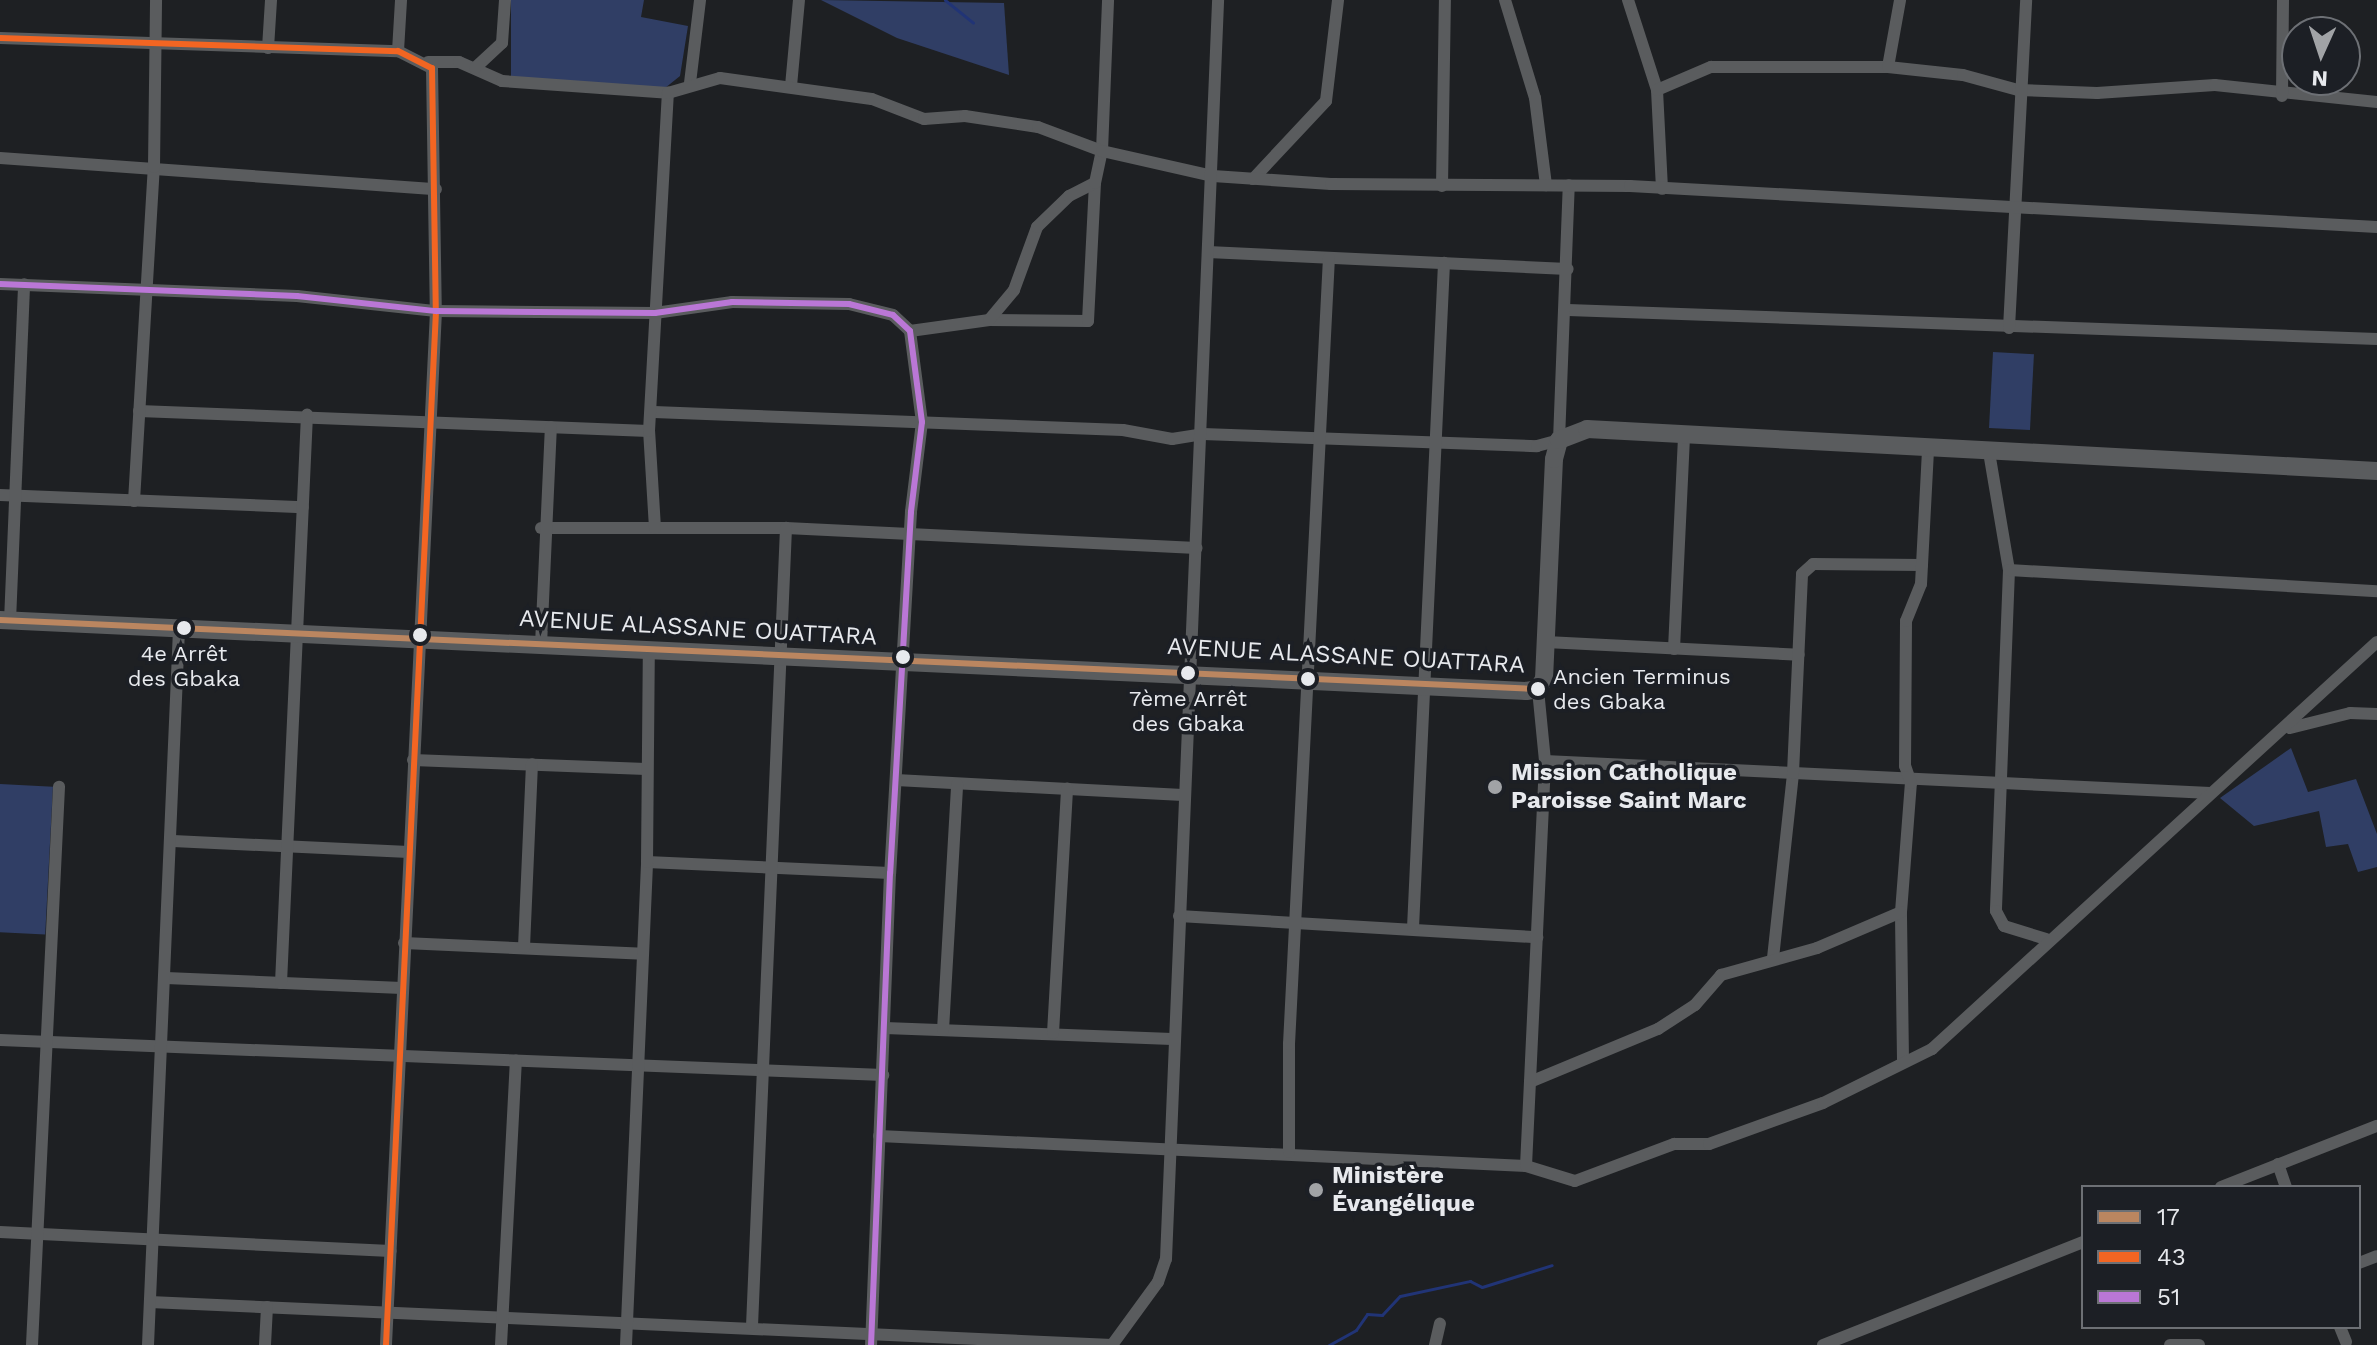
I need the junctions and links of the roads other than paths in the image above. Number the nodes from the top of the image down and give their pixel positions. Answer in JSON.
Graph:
{"nodes":[{"id":1,"x":156,"y":0,"type":"edge"},
{"id":2,"x":271,"y":0,"type":"edge"},
{"id":3,"x":401,"y":0,"type":"edge"},
{"id":4,"x":505,"y":0,"type":"edge"},
{"id":5,"x":700,"y":0,"type":"edge"},
{"id":6,"x":799,"y":0,"type":"edge"},
{"id":7,"x":1108,"y":0,"type":"edge"},
{"id":8,"x":1218,"y":0,"type":"edge"},
{"id":9,"x":1338,"y":0,"type":"edge"},
{"id":10,"x":1445,"y":0,"type":"edge"},
{"id":11,"x":1505,"y":0,"type":"edge"},
{"id":12,"x":1628,"y":0,"type":"edge"},
{"id":13,"x":1900,"y":0,"type":"edge"},
{"id":14,"x":2026,"y":0,"type":"edge"},
{"id":15,"x":0,"y":38,"type":"edge"},
{"id":16,"x":156,"y":43,"type":"junction"},
{"id":17,"x":268,"y":48,"type":"junction"},
{"id":18,"x":398,"y":51,"type":"junction"},
{"id":19,"x":428,"y":62,"type":"junction"},
{"id":20,"x":1888,"y":67,"type":"junction"},
{"id":21,"x":475,"y":68,"type":"junction"},
{"id":22,"x":690,"y":83,"type":"junction"},
{"id":23,"x":791,"y":86,"type":"junction"},
{"id":24,"x":1657,"y":90,"type":"junction"},
{"id":25,"x":2018,"y":90,"type":"junction"},
{"id":26,"x":668,"y":93,"type":"junction"},
{"id":27,"x":2281,"y":96,"type":"edge"},
{"id":28,"x":2282,"y":96,"type":"edge"},
{"id":29,"x":2377,"y":102,"type":"edge"},
{"id":30,"x":1102,"y":151,"type":"junction"},
{"id":31,"x":0,"y":158,"type":"edge"},
{"id":32,"x":154,"y":167,"type":"junction"},
{"id":33,"x":1213,"y":176,"type":"junction"},
{"id":34,"x":1253,"y":179,"type":"junction"},
{"id":35,"x":1095,"y":183,"type":"junction"},
{"id":36,"x":1546,"y":185,"type":"junction"},
{"id":37,"x":1569,"y":185,"type":"junction"},
{"id":38,"x":1442,"y":186,"type":"junction"},
{"id":39,"x":436,"y":189,"type":"junction"},
{"id":40,"x":1662,"y":189,"type":"junction"},
{"id":41,"x":2015,"y":205,"type":"junction"},
{"id":42,"x":2377,"y":227,"type":"edge"},
{"id":43,"x":1208,"y":252,"type":"junction"},
{"id":44,"x":1329,"y":258,"type":"junction"},
{"id":45,"x":1444,"y":263,"type":"junction"},
{"id":46,"x":1568,"y":269,"type":"junction"},
{"id":47,"x":0,"y":284,"type":"edge"},
{"id":48,"x":24,"y":284,"type":"junction"},
{"id":49,"x":147,"y":290,"type":"junction"},
{"id":50,"x":1568,"y":310,"type":"junction"},
{"id":51,"x":436,"y":311,"type":"junction"},
{"id":52,"x":655,"y":313,"type":"junction"},
{"id":53,"x":989,"y":320,"type":"junction"},
{"id":54,"x":2009,"y":328,"type":"junction"},
{"id":55,"x":910,"y":331,"type":"junction"},
{"id":56,"x":2377,"y":339,"type":"edge"},
{"id":57,"x":139,"y":411,"type":"junction"},
{"id":58,"x":654,"y":412,"type":"junction"},
{"id":59,"x":307,"y":415,"type":"junction"},
{"id":60,"x":431,"y":422,"type":"junction"},
{"id":61,"x":922,"y":422,"type":"junction"},
{"id":62,"x":551,"y":427,"type":"junction"},
{"id":63,"x":649,"y":431,"type":"junction"},
{"id":64,"x":1203,"y":434,"type":"junction"},
{"id":65,"x":1319,"y":437,"type":"junction"},
{"id":66,"x":1684,"y":437,"type":"junction"},
{"id":67,"x":1559,"y":440,"type":"junction"},
{"id":68,"x":1435,"y":441,"type":"junction"},
{"id":69,"x":1928,"y":449,"type":"junction"},
{"id":70,"x":1989,"y":452,"type":"junction"},
{"id":71,"x":2377,"y":471,"type":"edge"},
{"id":72,"x":6,"y":495,"type":"edge"},
{"id":73,"x":134,"y":501,"type":"junction"},
{"id":74,"x":303,"y":507,"type":"junction"},
{"id":75,"x":541,"y":528,"type":"junction"},
{"id":76,"x":655,"y":528,"type":"junction"},
{"id":77,"x":786,"y":528,"type":"junction"},
{"id":78,"x":910,"y":535,"type":"junction"},
{"id":79,"x":1197,"y":548,"type":"junction"},
{"id":80,"x":1922,"y":565,"type":"junction"},
{"id":81,"x":2009,"y":570,"type":"junction"},
{"id":82,"x":2377,"y":591,"type":"edge"},
{"id":83,"x":5,"y":620,"type":"edge"},
{"id":84,"x":179,"y":629,"type":"junction"},
{"id":85,"x":300,"y":634,"type":"junction"},
{"id":86,"x":419,"y":638,"type":"junction"},
{"id":87,"x":1546,"y":642,"type":"junction"},
{"id":88,"x":2377,"y":642,"type":"edge"},
{"id":89,"x":541,"y":645,"type":"junction"},
{"id":90,"x":1674,"y":649,"type":"junction"},
{"id":91,"x":649,"y":650,"type":"junction"},
{"id":92,"x":781,"y":655,"type":"junction"},
{"id":93,"x":1799,"y":655,"type":"junction"},
{"id":94,"x":903,"y":661,"type":"junction"},
{"id":95,"x":1189,"y":673,"type":"junction"},
{"id":96,"x":1307,"y":681,"type":"junction"},
{"id":97,"x":1423,"y":686,"type":"junction"},
{"id":98,"x":1538,"y":689,"type":"junction"},
{"id":99,"x":2377,"y":714,"type":"edge"},
{"id":100,"x":2289,"y":729,"type":"junction"},
{"id":101,"x":413,"y":760,"type":"junction"},
{"id":102,"x":1545,"y":761,"type":"junction"},
{"id":103,"x":532,"y":764,"type":"junction"},
{"id":104,"x":646,"y":769,"type":"junction"},
{"id":105,"x":1793,"y":773,"type":"junction"},
{"id":106,"x":896,"y":780,"type":"junction"},
{"id":107,"x":1911,"y":783,"type":"junction"},
{"id":108,"x":957,"y":784,"type":"junction"},
{"id":109,"x":2000,"y":786,"type":"junction"},
{"id":110,"x":59,"y":787,"type":"dead end"},
{"id":111,"x":1067,"y":788,"type":"junction"},
{"id":112,"x":2210,"y":793,"type":"junction"},
{"id":113,"x":1183,"y":795,"type":"junction"},
{"id":114,"x":173,"y":841,"type":"junction"},
{"id":115,"x":287,"y":846,"type":"junction"},
{"id":116,"x":409,"y":852,"type":"junction"},
{"id":117,"x":647,"y":862,"type":"junction"},
{"id":118,"x":771,"y":868,"type":"junction"},
{"id":119,"x":890,"y":873,"type":"junction"},
{"id":120,"x":1901,"y":912,"type":"junction"},
{"id":121,"x":1179,"y":916,"type":"junction"},
{"id":122,"x":1296,"y":922,"type":"junction"},
{"id":123,"x":1413,"y":928,"type":"junction"},
{"id":124,"x":1537,"y":937,"type":"junction"},
{"id":125,"x":2046,"y":939,"type":"junction"},
{"id":126,"x":404,"y":943,"type":"junction"},
{"id":127,"x":524,"y":947,"type":"junction"},
{"id":128,"x":643,"y":954,"type":"junction"},
{"id":129,"x":1773,"y":958,"type":"junction"},
{"id":130,"x":166,"y":978,"type":"junction"},
{"id":131,"x":281,"y":983,"type":"junction"},
{"id":132,"x":402,"y":988,"type":"junction"},
{"id":133,"x":885,"y":1028,"type":"junction"},
{"id":134,"x":943,"y":1030,"type":"junction"},
{"id":135,"x":1053,"y":1033,"type":"junction"},
{"id":136,"x":1172,"y":1039,"type":"junction"},
{"id":137,"x":0,"y":1040,"type":"edge"},
{"id":138,"x":45,"y":1041,"type":"junction"},
{"id":139,"x":163,"y":1045,"type":"junction"},
{"id":140,"x":398,"y":1055,"type":"junction"},
{"id":141,"x":516,"y":1060,"type":"junction"},
{"id":142,"x":1903,"y":1060,"type":"junction"},
{"id":143,"x":636,"y":1065,"type":"junction"},
{"id":144,"x":762,"y":1068,"type":"junction"},
{"id":145,"x":883,"y":1075,"type":"junction"},
{"id":146,"x":1530,"y":1082,"type":"junction"},
{"id":147,"x":2377,"y":1126,"type":"edge"},
{"id":148,"x":879,"y":1136,"type":"junction"},
{"id":149,"x":1169,"y":1151,"type":"junction"},
{"id":150,"x":1289,"y":1152,"type":"junction"},
{"id":151,"x":2278,"y":1164,"type":"junction"},
{"id":152,"x":1526,"y":1166,"type":"junction"},
{"id":153,"x":2226,"y":1185,"type":"edge"},
{"id":154,"x":2285,"y":1185,"type":"edge"},
{"id":155,"x":0,"y":1232,"type":"edge"},
{"id":156,"x":36,"y":1233,"type":"junction"},
{"id":157,"x":153,"y":1238,"type":"junction"},
{"id":158,"x":2081,"y":1243,"type":"edge"},
{"id":159,"x":391,"y":1251,"type":"junction"},
{"id":160,"x":150,"y":1302,"type":"junction"},
{"id":161,"x":267,"y":1307,"type":"junction"},
{"id":162,"x":387,"y":1311,"type":"junction"},
{"id":163,"x":502,"y":1317,"type":"junction"},
{"id":164,"x":626,"y":1322,"type":"junction"},
{"id":165,"x":1440,"y":1324,"type":"dead end"},
{"id":166,"x":752,"y":1326,"type":"junction"},
{"id":167,"x":872,"y":1331,"type":"junction"},
{"id":168,"x":32,"y":1345,"type":"edge"},
{"id":169,"x":148,"y":1345,"type":"edge"},
{"id":170,"x":265,"y":1345,"type":"edge"},
{"id":171,"x":386,"y":1345,"type":"edge"},
{"id":172,"x":501,"y":1345,"type":"edge"},
{"id":173,"x":626,"y":1345,"type":"edge"},
{"id":174,"x":871,"y":1345,"type":"edge"},
{"id":175,"x":1112,"y":1345,"type":"edge"},
{"id":176,"x":1435,"y":1345,"type":"edge"},
{"id":177,"x":1823,"y":1345,"type":"edge"},
{"id":178,"x":2170,"y":1345,"type":"edge"},
{"id":179,"x":2199,"y":1345,"type":"edge"}],
"edges":[{"from":1,"to":16,"type":"street"},
{"from":2,"to":17,"type":"street"},
{"from":3,"to":18,"type":"street"},
{"from":4,"to":21,"type":"street"},
{"from":5,"to":22,"type":"street"},
{"from":6,"to":23,"type":"street"},
{"from":7,"to":30,"type":"street"},
{"from":8,"to":33,"type":"street"},
{"from":9,"to":34,"type":"street"},
{"from":10,"to":38,"type":"street"},
{"from":11,"to":36,"type":"street"},
{"from":12,"to":24,"type":"street"},
{"from":13,"to":20,"type":"street"},
{"from":14,"to":25,"type":"street"},
{"from":15,"to":16,"type":"street"},
{"from":16,"to":17,"type":"street"},
{"from":16,"to":32,"type":"street"},
{"from":17,"to":18,"type":"street"},
{"from":18,"to":19,"type":"street"},
{"from":19,"to":21,"type":"street"},
{"from":19,"to":39,"type":"street"},
{"from":20,"to":24,"type":"street"},
{"from":20,"to":25,"type":"street"},
{"from":21,"to":26,"type":"street"},
{"from":22,"to":23,"type":"street"},
{"from":22,"to":26,"type":"street"},
{"from":23,"to":30,"type":"street"},
{"from":24,"to":40,"type":"street"},
{"from":25,"to":27,"type":"street"},
{"from":25,"to":41,"type":"street"},
{"from":26,"to":52,"type":"street"},
{"from":28,"to":29,"type":"street"},
{"from":30,"to":33,"type":"street"},
{"from":30,"to":35,"type":"street"},
{"from":31,"to":32,"type":"street"},
{"from":32,"to":39,"type":"street"},
{"from":32,"to":49,"type":"street"},
{"from":33,"to":34,"type":"street"},
{"from":33,"to":43,"type":"street"},
{"from":34,"to":38,"type":"street"},
{"from":35,"to":53,"type":"street"},
{"from":35,"to":53,"type":"street"},
{"from":36,"to":37,"type":"street"},
{"from":36,"to":38,"type":"street"},
{"from":37,"to":40,"type":"street"},
{"from":37,"to":46,"type":"street"},
{"from":39,"to":51,"type":"street"},
{"from":40,"to":41,"type":"street"},
{"from":41,"to":42,"type":"street"},
{"from":41,"to":54,"type":"street"},
{"from":43,"to":44,"type":"street"},
{"from":43,"to":64,"type":"street"},
{"from":44,"to":45,"type":"street"},
{"from":44,"to":65,"type":"street"},
{"from":45,"to":46,"type":"street"},
{"from":45,"to":68,"type":"street"},
{"from":46,"to":50,"type":"street"},
{"from":47,"to":48,"type":"street"},
{"from":48,"to":49,"type":"street"},
{"from":48,"to":72,"type":"street"},
{"from":49,"to":51,"type":"street"},
{"from":49,"to":57,"type":"street"},
{"from":50,"to":54,"type":"street"},
{"from":50,"to":67,"type":"street"},
{"from":51,"to":52,"type":"street"},
{"from":51,"to":60,"type":"street"},
{"from":52,"to":55,"type":"street"},
{"from":52,"to":58,"type":"street"},
{"from":53,"to":55,"type":"street"},
{"from":54,"to":56,"type":"street"},
{"from":55,"to":61,"type":"street"},
{"from":57,"to":59,"type":"street"},
{"from":57,"to":73,"type":"street"},
{"from":58,"to":61,"type":"street"},
{"from":58,"to":63,"type":"street"},
{"from":59,"to":60,"type":"street"},
{"from":59,"to":74,"type":"street"},
{"from":60,"to":62,"type":"street"},
{"from":60,"to":86,"type":"street"},
{"from":61,"to":64,"type":"street"},
{"from":61,"to":78,"type":"street"},
{"from":62,"to":63,"type":"street"},
{"from":62,"to":75,"type":"street"},
{"from":63,"to":76,"type":"street"},
{"from":64,"to":65,"type":"street"},
{"from":64,"to":79,"type":"street"},
{"from":65,"to":68,"type":"street"},
{"from":65,"to":96,"type":"street"},
{"from":66,"to":67,"type":"street"},
{"from":66,"to":69,"type":"street"},
{"from":66,"to":90,"type":"street"},
{"from":67,"to":68,"type":"street"},
{"from":67,"to":87,"type":"street"},
{"from":68,"to":97,"type":"street"},
{"from":69,"to":70,"type":"street"},
{"from":69,"to":80,"type":"street"},
{"from":70,"to":71,"type":"street"},
{"from":70,"to":81,"type":"street"},
{"from":72,"to":73,"type":"street"},
{"from":72,"to":83,"type":"street"},
{"from":73,"to":74,"type":"street"},
{"from":74,"to":85,"type":"street"},
{"from":75,"to":76,"type":"street"},
{"from":75,"to":89,"type":"street"},
{"from":76,"to":77,"type":"street"},
{"from":77,"to":78,"type":"street"},
{"from":77,"to":92,"type":"street"},
{"from":78,"to":79,"type":"street"},
{"from":78,"to":94,"type":"street"},
{"from":79,"to":95,"type":"street"},
{"from":80,"to":93,"type":"street"},
{"from":80,"to":107,"type":"street"},
{"from":81,"to":82,"type":"street"},
{"from":81,"to":109,"type":"street"},
{"from":83,"to":84,"type":"street","name":"AVENUE ALASSANE OUATTARA"},
{"from":84,"to":85,"type":"street","name":"AVENUE ALASSANE OUATTARA"},
{"from":84,"to":114,"type":"street"},
{"from":85,"to":86,"type":"street","name":"AVENUE ALASSANE OUATTARA"},
{"from":85,"to":115,"type":"street"},
{"from":86,"to":89,"type":"street","name":"AVENUE ALASSANE OUATTARA"},
{"from":86,"to":101,"type":"street"},
{"from":87,"to":90,"type":"street"},
{"from":87,"to":98,"type":"street"},
{"from":88,"to":100,"type":"street"},
{"from":89,"to":91,"type":"street","name":"AVENUE ALASSANE OUATTARA"},
{"from":90,"to":93,"type":"street"},
{"from":91,"to":92,"type":"street","name":"AVENUE ALASSANE OUATTARA"},
{"from":91,"to":104,"type":"street"},
{"from":92,"to":94,"type":"street","name":"AVENUE ALASSANE OUATTARA"},
{"from":92,"to":118,"type":"street"},
{"from":93,"to":105,"type":"street"},
{"from":94,"to":95,"type":"street","name":"AVENUE ALASSANE OUATTARA"},
{"from":94,"to":106,"type":"street"},
{"from":95,"to":96,"type":"street","name":"AVENUE ALASSANE OUATTARA"},
{"from":95,"to":113,"type":"street"},
{"from":96,"to":97,"type":"street","name":"AVENUE ALASSANE OUATTARA"},
{"from":96,"to":122,"type":"street"},
{"from":97,"to":98,"type":"street","name":"AVENUE ALASSANE OUATTARA"},
{"from":97,"to":123,"type":"street"},
{"from":98,"to":102,"type":"street"},
{"from":99,"to":100,"type":"street"},
{"from":100,"to":112,"type":"street"},
{"from":101,"to":103,"type":"street"},
{"from":101,"to":116,"type":"street"},
{"from":102,"to":105,"type":"street"},
{"from":102,"to":124,"type":"street"},
{"from":103,"to":104,"type":"street"},
{"from":103,"to":127,"type":"street"},
{"from":104,"to":117,"type":"street"},
{"from":105,"to":107,"type":"street"},
{"from":105,"to":129,"type":"street"},
{"from":106,"to":108,"type":"street"},
{"from":106,"to":119,"type":"street"},
{"from":107,"to":109,"type":"street"},
{"from":107,"to":120,"type":"street"},
{"from":108,"to":111,"type":"street"},
{"from":108,"to":134,"type":"street"},
{"from":109,"to":112,"type":"street"},
{"from":109,"to":125,"type":"street"},
{"from":110,"to":138,"type":"street"},
{"from":111,"to":113,"type":"street"},
{"from":111,"to":135,"type":"street"},
{"from":112,"to":125,"type":"street"},
{"from":113,"to":121,"type":"street"},
{"from":114,"to":115,"type":"street"},
{"from":114,"to":130,"type":"street"},
{"from":115,"to":116,"type":"street"},
{"from":115,"to":131,"type":"street"},
{"from":116,"to":126,"type":"street"},
{"from":117,"to":118,"type":"street"},
{"from":117,"to":128,"type":"street"},
{"from":118,"to":119,"type":"street"},
{"from":118,"to":144,"type":"street"},
{"from":119,"to":133,"type":"street"},
{"from":120,"to":129,"type":"street"},
{"from":120,"to":142,"type":"street"},
{"from":121,"to":122,"type":"street"},
{"from":121,"to":136,"type":"street"},
{"from":122,"to":123,"type":"street"},
{"from":122,"to":150,"type":"street"},
{"from":123,"to":124,"type":"street"},
{"from":124,"to":146,"type":"street"},
{"from":125,"to":142,"type":"street"},
{"from":126,"to":127,"type":"street"},
{"from":126,"to":132,"type":"street"},
{"from":127,"to":128,"type":"street"},
{"from":128,"to":143,"type":"street"},
{"from":129,"to":146,"type":"street"},
{"from":130,"to":131,"type":"street"},
{"from":130,"to":139,"type":"street"},
{"from":131,"to":132,"type":"street"},
{"from":132,"to":140,"type":"street"},
{"from":133,"to":134,"type":"street"},
{"from":133,"to":145,"type":"street"},
{"from":134,"to":135,"type":"street"},
{"from":135,"to":136,"type":"street"},
{"from":136,"to":149,"type":"street"},
{"from":137,"to":138,"type":"street"},
{"from":138,"to":139,"type":"street"},
{"from":138,"to":156,"type":"street"},
{"from":139,"to":140,"type":"street"},
{"from":139,"to":157,"type":"street"},
{"from":140,"to":141,"type":"street"},
{"from":140,"to":159,"type":"street"},
{"from":141,"to":143,"type":"street"},
{"from":141,"to":163,"type":"street"},
{"from":142,"to":152,"type":"street"},
{"from":143,"to":144,"type":"street"},
{"from":143,"to":164,"type":"street"},
{"from":144,"to":145,"type":"street"},
{"from":144,"to":166,"type":"street"},
{"from":145,"to":148,"type":"street"},
{"from":146,"to":152,"type":"street"},
{"from":147,"to":151,"type":"street"},
{"from":148,"to":149,"type":"street"},
{"from":148,"to":167,"type":"street"},
{"from":149,"to":150,"type":"street"},
{"from":149,"to":175,"type":"street"},
{"from":150,"to":152,"type":"street"},
{"from":151,"to":153,"type":"street"},
{"from":151,"to":154,"type":"street"},
{"from":155,"to":156,"type":"street"},
{"from":156,"to":157,"type":"street"},
{"from":156,"to":168,"type":"street"},
{"from":157,"to":159,"type":"street"},
{"from":157,"to":160,"type":"street"},
{"from":158,"to":177,"type":"street"},
{"from":159,"to":162,"type":"street"},
{"from":160,"to":161,"type":"street"},
{"from":160,"to":169,"type":"street"},
{"from":161,"to":162,"type":"street"},
{"from":161,"to":170,"type":"street"},
{"from":162,"to":163,"type":"street"},
{"from":162,"to":171,"type":"street"},
{"from":163,"to":164,"type":"street"},
{"from":163,"to":172,"type":"street"},
{"from":164,"to":166,"type":"street"},
{"from":164,"to":173,"type":"street"},
{"from":165,"to":176,"type":"street"},
{"from":166,"to":167,"type":"street"},
{"from":167,"to":174,"type":"street"},
{"from":167,"to":175,"type":"street"},
{"from":178,"to":179,"type":"street"}]}
